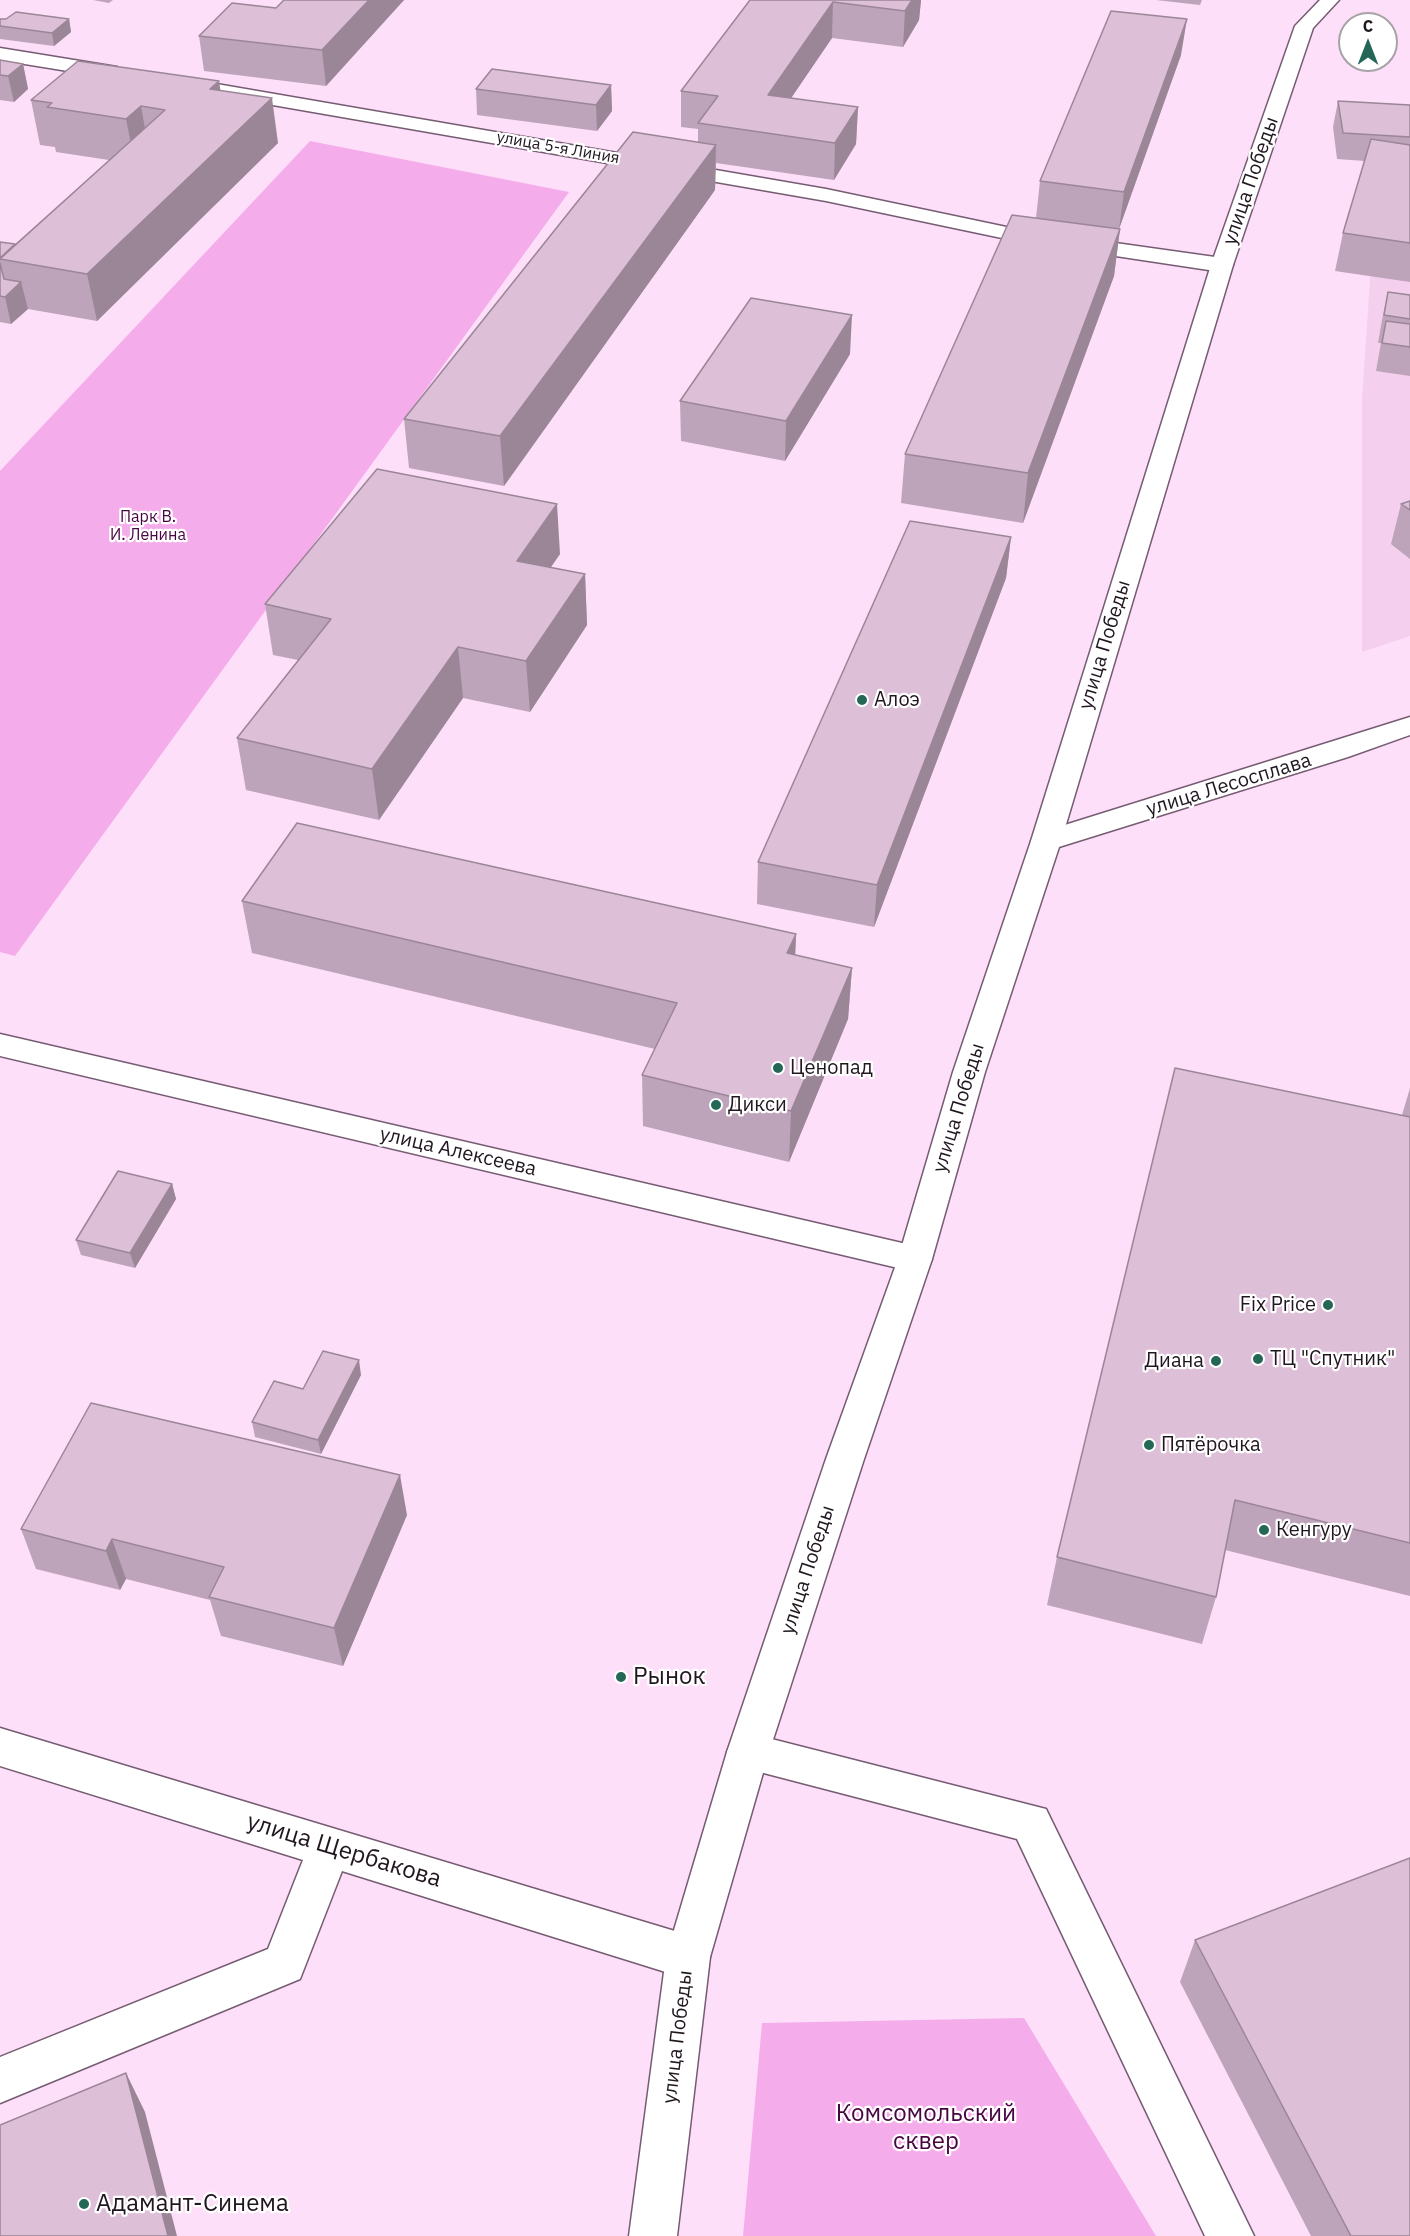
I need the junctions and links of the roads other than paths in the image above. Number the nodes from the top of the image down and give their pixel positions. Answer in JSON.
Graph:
{"nodes":[{"id":1,"x":1330,"y":0,"type":"edge"},
{"id":2,"x":0,"y":54,"type":"edge"},
{"id":3,"x":137,"y":77,"type":"edge"},
{"id":4,"x":160,"y":81,"type":"edge"},
{"id":5,"x":1222,"y":265,"type":"junction"},
{"id":6,"x":1410,"y":726,"type":"edge"},
{"id":7,"x":1046,"y":840,"type":"junction"},
{"id":8,"x":0,"y":1046,"type":"edge"},
{"id":9,"x":915,"y":1259,"type":"junction"},
{"id":10,"x":0,"y":1747,"type":"edge"},
{"id":11,"x":748,"y":1752,"type":"junction"},
{"id":12,"x":330,"y":1846,"type":"junction"},
{"id":13,"x":688,"y":1957,"type":"junction"},
{"id":14,"x":0,"y":2079,"type":"edge"},
{"id":15,"x":653,"y":2236,"type":"edge"},
{"id":16,"x":1230,"y":2236,"type":"edge"}],
"edges":[{"from":1,"to":5,"type":"street","name":"улица Победы"},
{"from":2,"to":3,"type":"street"},
{"from":4,"to":5,"type":"street","name":"улица 5-я Линия"},
{"from":5,"to":7,"type":"street","name":"улица Победы"},
{"from":6,"to":7,"type":"street","name":"улица Лесосплава"},
{"from":7,"to":9,"type":"street","name":"улица Победы"},
{"from":8,"to":9,"type":"street","name":"улица Алексеева"},
{"from":9,"to":11,"type":"street","name":"улица Победы"},
{"from":10,"to":12,"type":"street","name":"улица Щербакова"},
{"from":11,"to":13,"type":"street","name":"улица Победы"},
{"from":11,"to":16,"type":"street"},
{"from":12,"to":13,"type":"street","name":"улица Щербакова"},
{"from":12,"to":14,"type":"street"},
{"from":13,"to":15,"type":"street","name":"улица Победы"}]}
